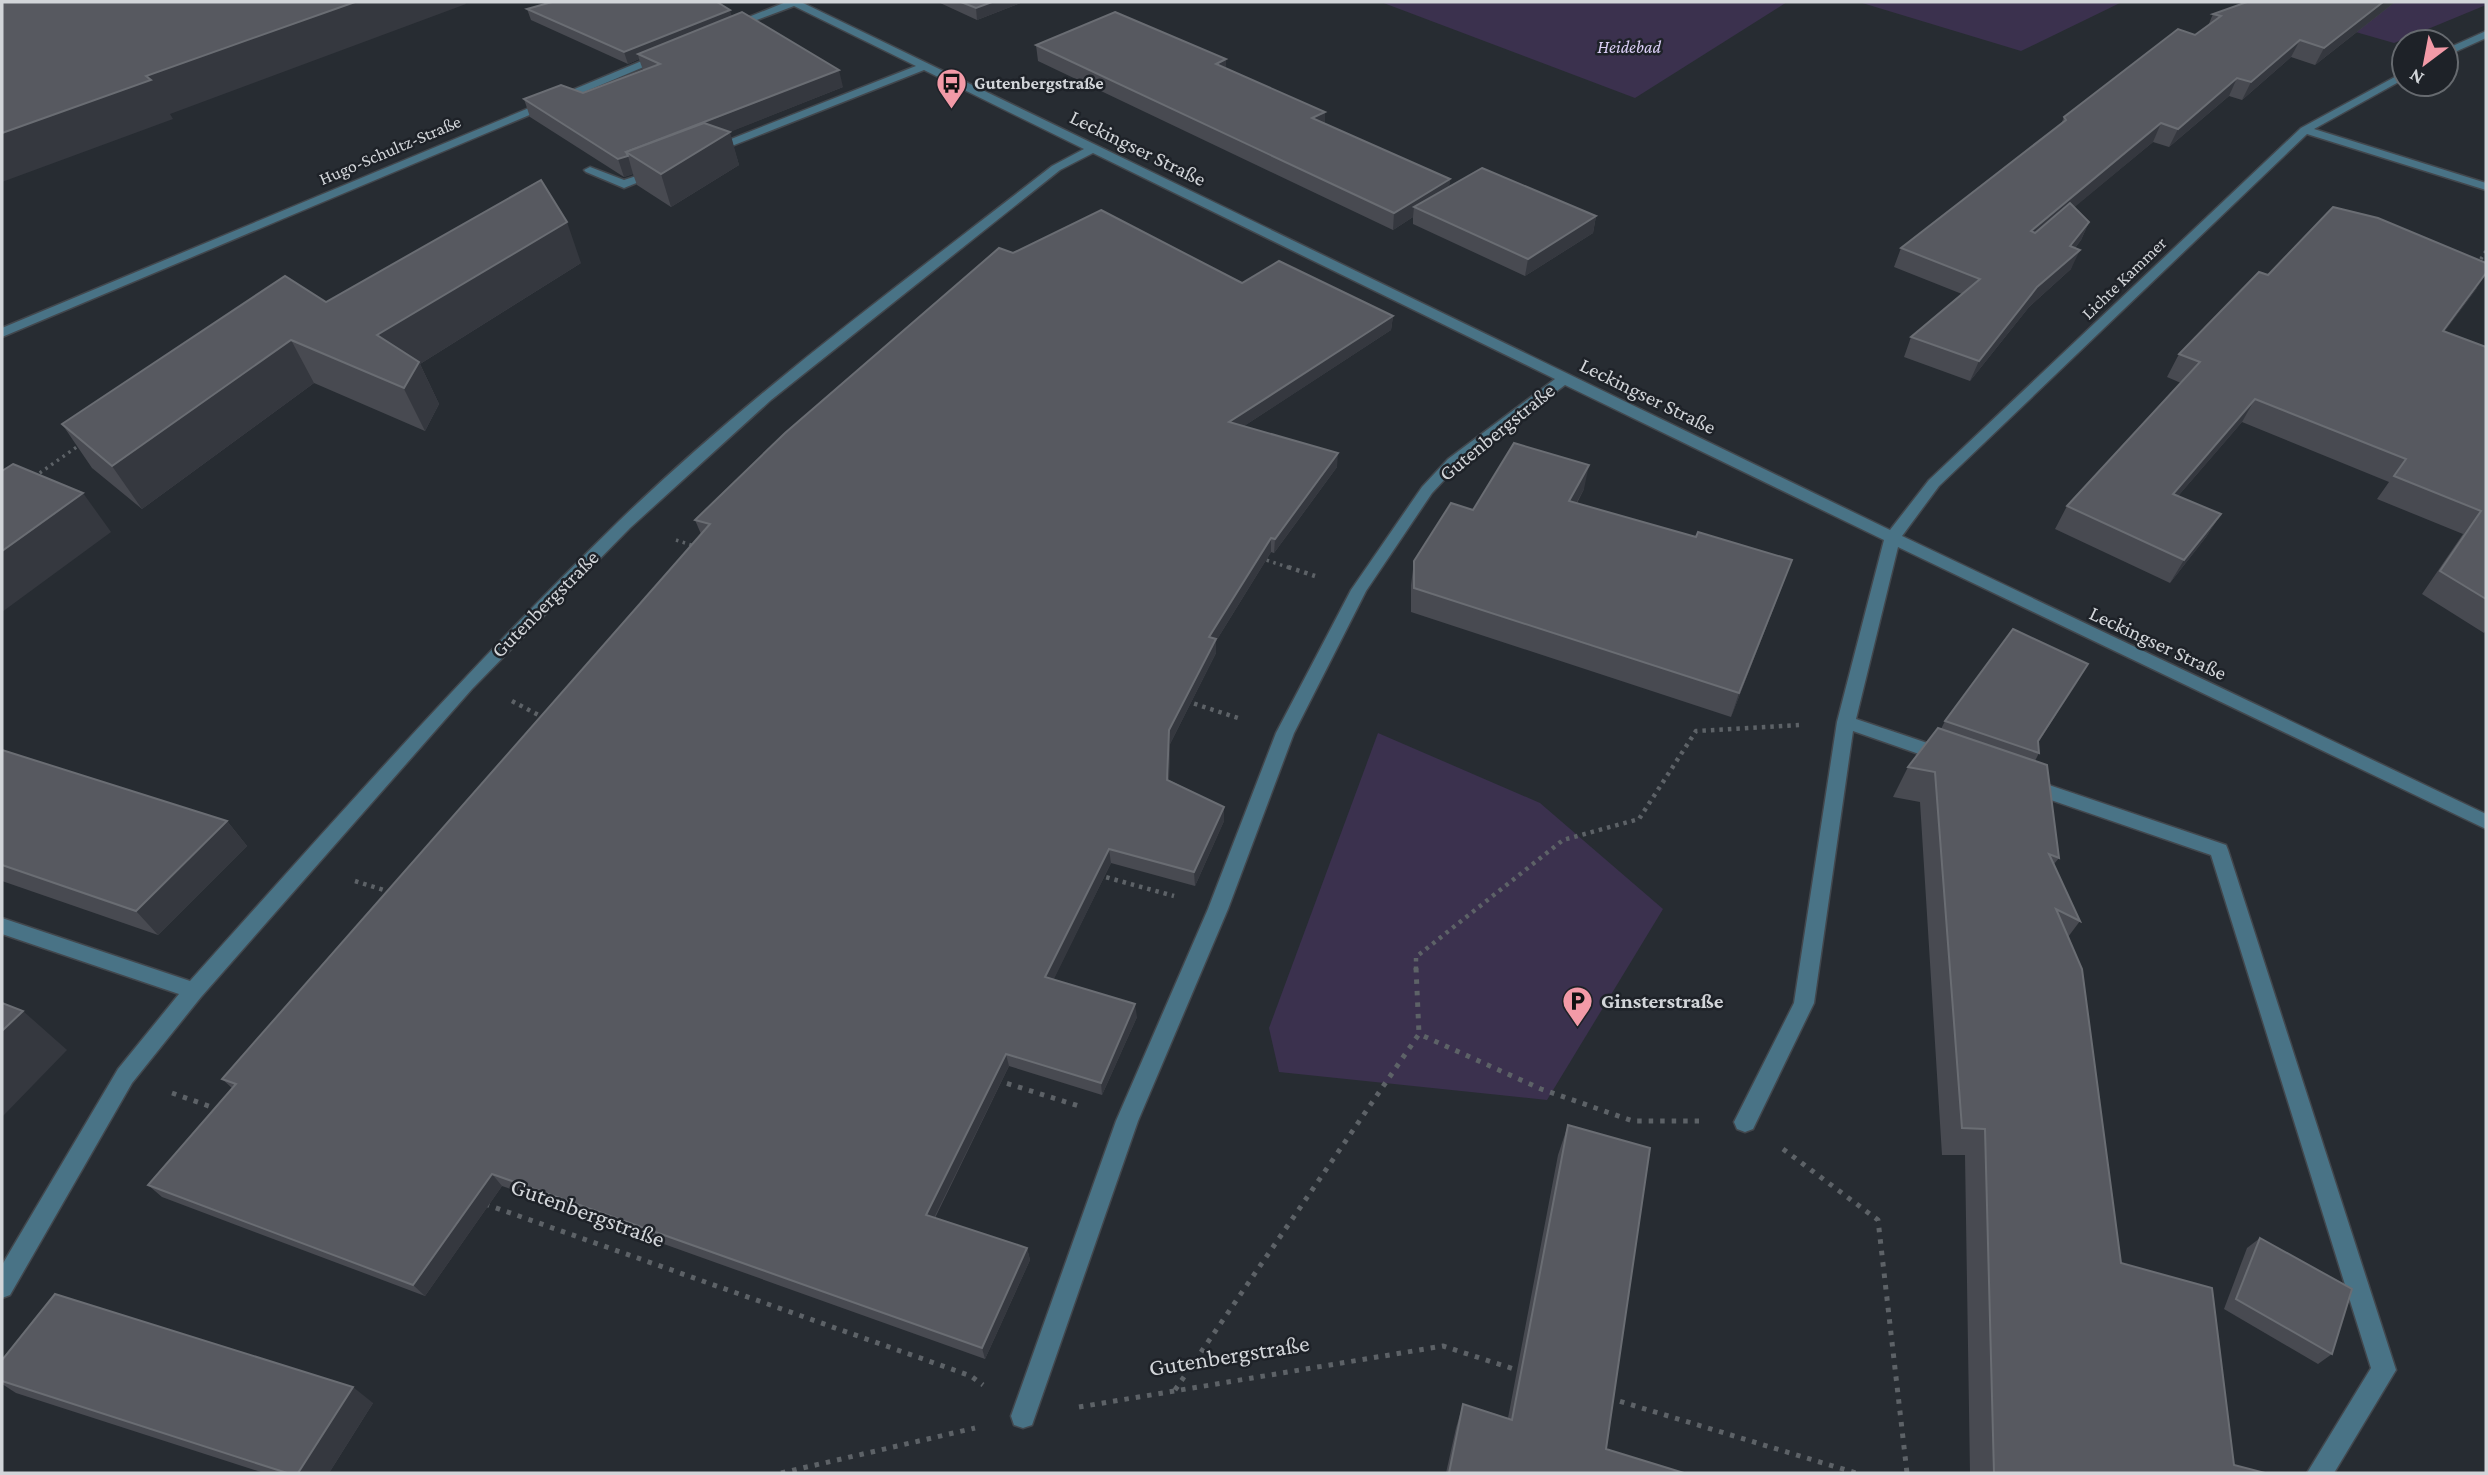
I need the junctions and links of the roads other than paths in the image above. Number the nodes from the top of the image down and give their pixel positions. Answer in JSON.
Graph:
{"nodes":[{"id":1,"x":794,"y":2,"type":"edge"},
{"id":2,"x":715,"y":33,"type":"edge"},
{"id":3,"x":2486,"y":34,"type":"edge"},
{"id":4,"x":2460,"y":46,"type":"edge"},
{"id":5,"x":677,"y":49,"type":"edge"},
{"id":6,"x":925,"y":66,"type":"junction"},
{"id":7,"x":2390,"y":83,"type":"edge"},
{"id":8,"x":2305,"y":130,"type":"junction"},
{"id":9,"x":1091,"y":150,"type":"junction"},
{"id":10,"x":702,"y":154,"type":"edge"},
{"id":11,"x":667,"y":168,"type":"edge"},
{"id":12,"x":590,"y":170,"type":"dead end"},
{"id":13,"x":2486,"y":187,"type":"edge"},
{"id":14,"x":2,"y":333,"type":"edge"},
{"id":15,"x":1564,"y":379,"type":"junction"},
{"id":16,"x":1893,"y":537,"type":"junction"},
{"id":17,"x":1846,"y":722,"type":"junction"},
{"id":18,"x":1961,"y":762,"type":"edge"},
{"id":19,"x":2013,"y":780,"type":"edge"},
{"id":20,"x":2486,"y":822,"type":"edge"},
{"id":21,"x":2,"y":926,"type":"edge"},
{"id":22,"x":194,"y":991,"type":"junction"},
{"id":23,"x":1745,"y":1122,"type":"road end"},
{"id":24,"x":2,"y":1287,"type":"edge"},
{"id":25,"x":1023,"y":1416,"type":"road end"},
{"id":26,"x":2320,"y":1473,"type":"edge"}],
"edges":[{"from":1,"to":2,"type":"street"},
{"from":1,"to":6,"type":"street","name":"Leckingser Straße"},
{"from":3,"to":4,"type":"street"},
{"from":5,"to":14,"type":"street","name":"Hugo-Schultz-Straße"},
{"from":6,"to":9,"type":"street","name":"Leckingser Straße"},
{"from":6,"to":10,"type":"street"},
{"from":7,"to":8,"type":"street","name":"Lichte Kammer"},
{"from":8,"to":13,"type":"street"},
{"from":8,"to":16,"type":"street","name":"Lichte Kammer"},
{"from":9,"to":15,"type":"street","name":"Leckingser Straße"},
{"from":9,"to":22,"type":"street","name":"Gutenbergstraße"},
{"from":11,"to":12,"type":"street"},
{"from":15,"to":16,"type":"street","name":"Leckingser Straße"},
{"from":15,"to":25,"type":"street","name":"Gutenbergstraße"},
{"from":16,"to":17,"type":"street"},
{"from":16,"to":20,"type":"street","name":"Leckingser Straße"},
{"from":17,"to":18,"type":"street"},
{"from":17,"to":23,"type":"street"},
{"from":19,"to":26,"type":"street"},
{"from":21,"to":22,"type":"street"},
{"from":22,"to":24,"type":"street","name":"Gutenbergstraße"}]}
